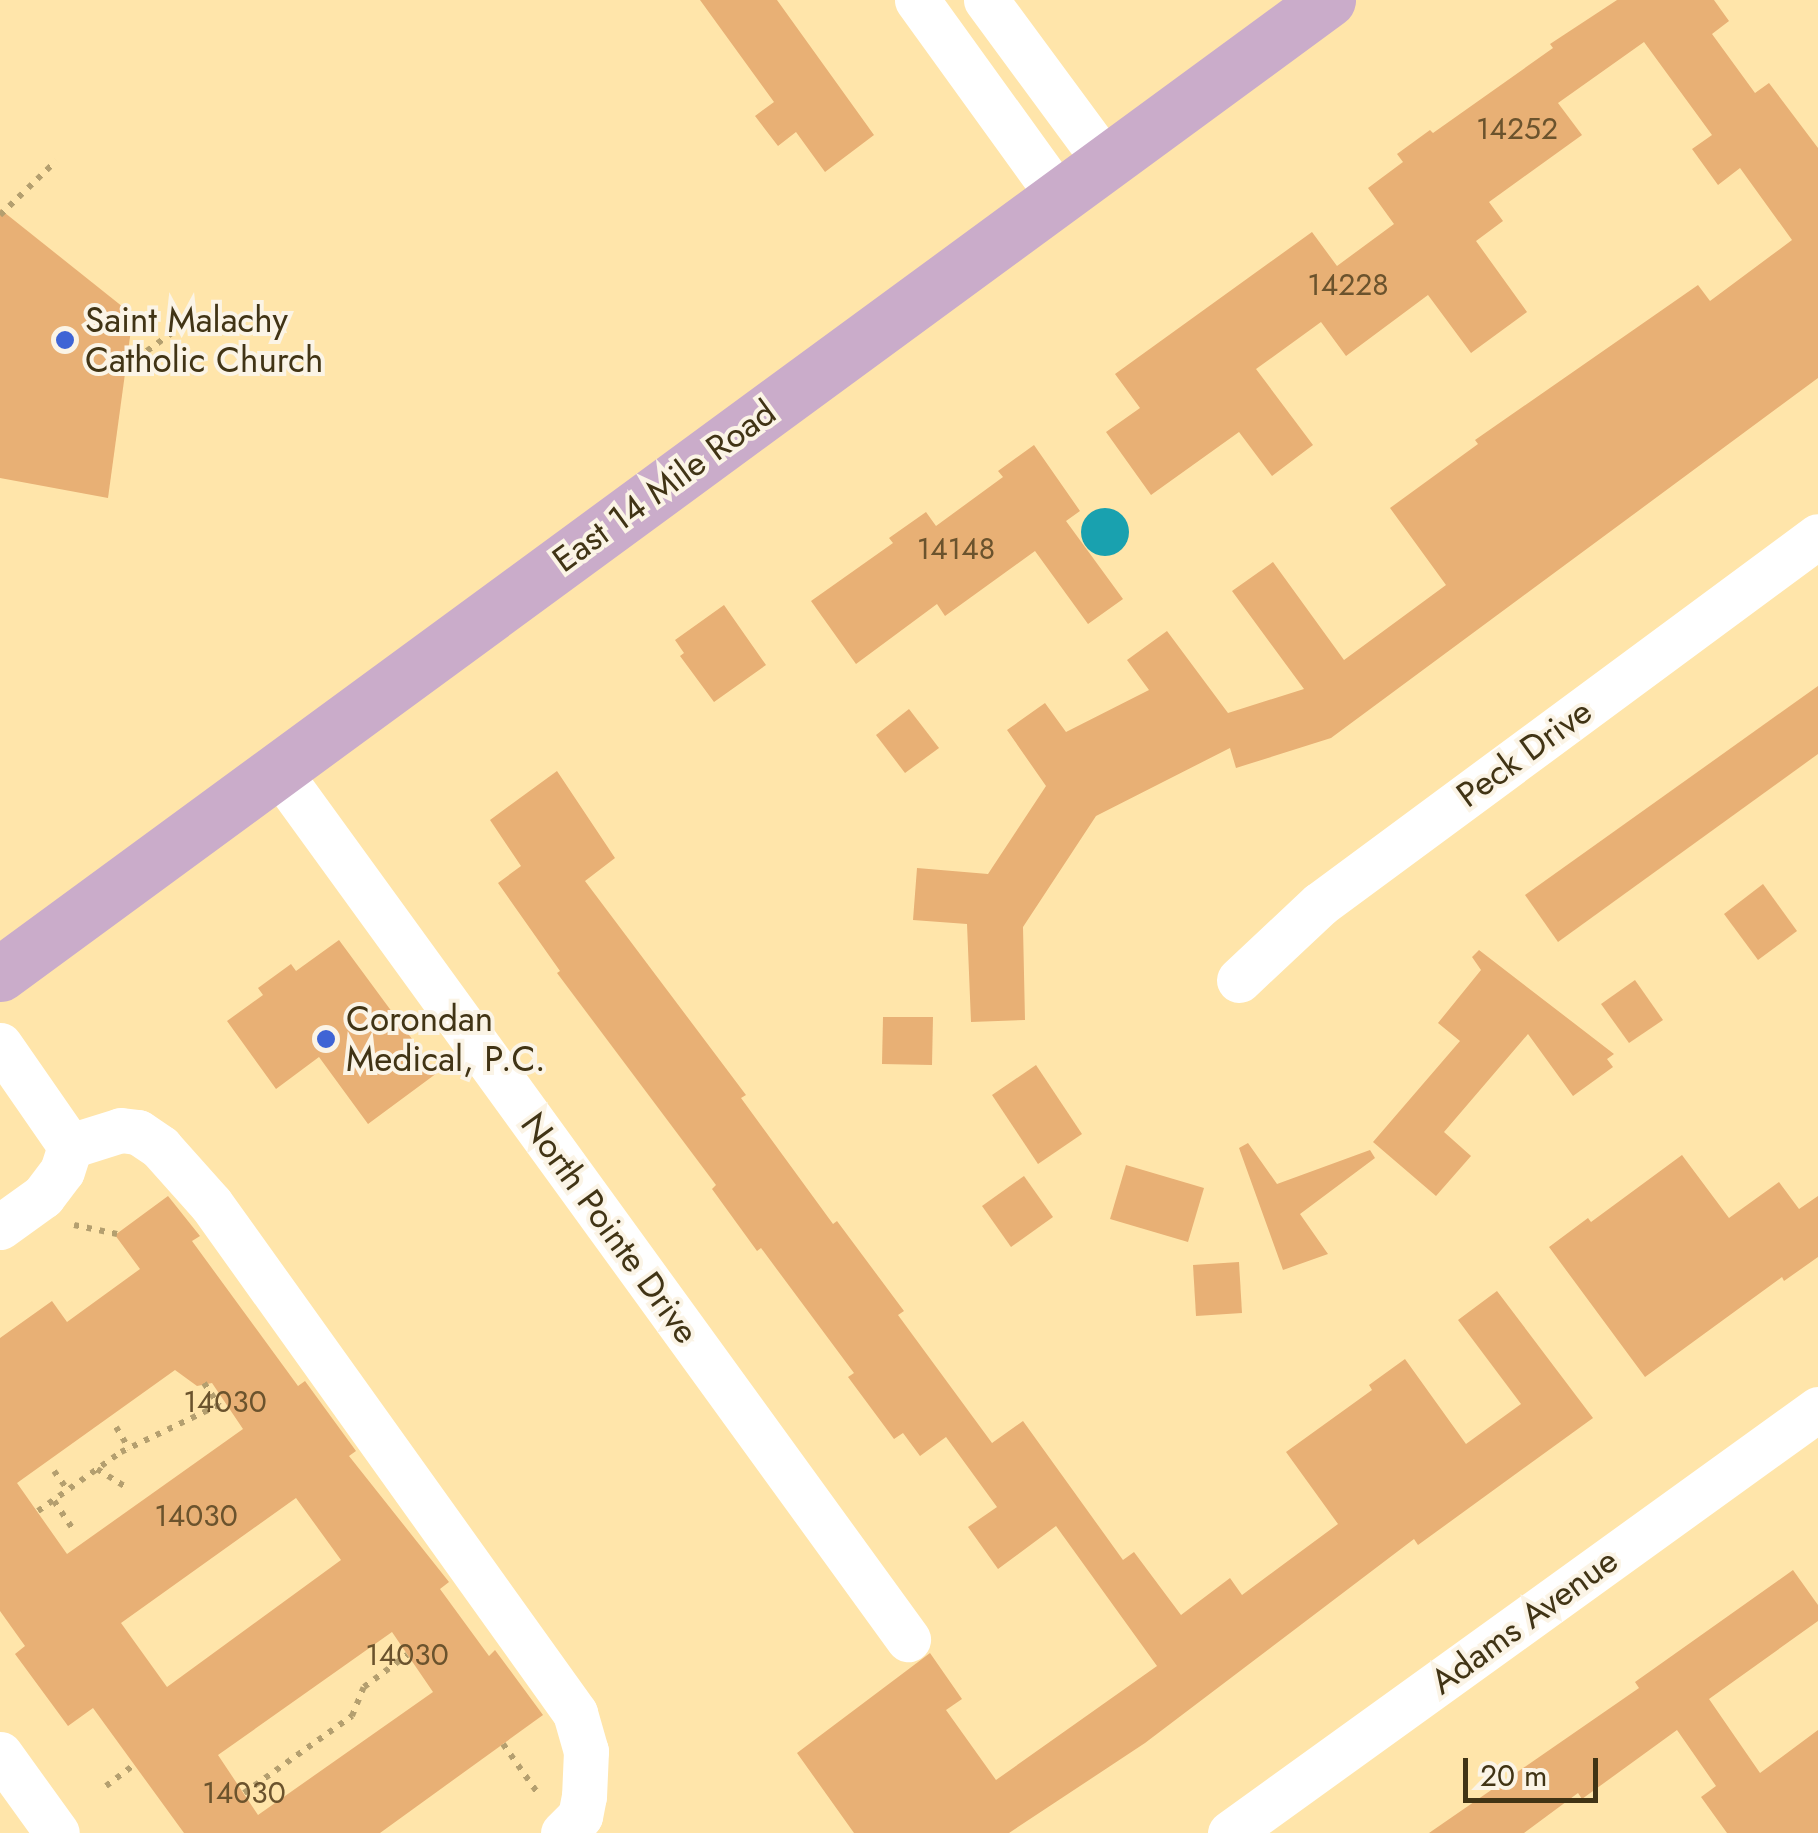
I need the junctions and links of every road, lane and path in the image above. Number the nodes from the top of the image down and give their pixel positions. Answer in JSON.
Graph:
{"nodes":[{"id":1,"x":917,"y":0,"type":"edge"},
{"id":2,"x":986,"y":0,"type":"edge"},
{"id":3,"x":1328,"y":0,"type":"edge"},
{"id":4,"x":56,"y":161,"type":"dead end"},
{"id":5,"x":1106,"y":163,"type":"junction"},
{"id":6,"x":1059,"y":196,"type":"junction"},
{"id":7,"x":0,"y":215,"type":"edge"},
{"id":8,"x":180,"y":328,"type":"dead end"},
{"id":9,"x":126,"y":366,"type":"dead end"},
{"id":10,"x":1818,"y":536,"type":"edge"},
{"id":11,"x":277,"y":769,"type":"junction"},
{"id":12,"x":0,"y":974,"type":"edge"},
{"id":13,"x":1238,"y":980,"type":"dead end"},
{"id":14,"x":0,"y":1045,"type":"edge"},
{"id":15,"x":70,"y":1146,"type":"junction"},
{"id":16,"x":68,"y":1224,"type":"dead end"},
{"id":17,"x":0,"y":1227,"type":"edge"},
{"id":18,"x":118,"y":1234,"type":"dead end"},
{"id":19,"x":204,"y":1383,"type":"dead end"},
{"id":20,"x":1818,"y":1409,"type":"edge"},
{"id":21,"x":116,"y":1427,"type":"dead end"},
{"id":22,"x":130,"y":1448,"type":"junction"},
{"id":23,"x":97,"y":1470,"type":"junction"},
{"id":24,"x":54,"y":1471,"type":"dead end"},
{"id":25,"x":130,"y":1489,"type":"dead end"},
{"id":26,"x":68,"y":1490,"type":"junction"},
{"id":27,"x":54,"y":1500,"type":"junction"},
{"id":28,"x":38,"y":1512,"type":"dead end"},
{"id":29,"x":73,"y":1529,"type":"dead end"},
{"id":30,"x":908,"y":1639,"type":"dead end"},
{"id":31,"x":408,"y":1655,"type":"dead end"},
{"id":32,"x":503,"y":1744,"type":"dead end"},
{"id":33,"x":0,"y":1754,"type":"edge"},
{"id":34,"x":134,"y":1765,"type":"dead end"},
{"id":35,"x":106,"y":1786,"type":"dead end"},
{"id":36,"x":244,"y":1793,"type":"dead end"},
{"id":37,"x":539,"y":1794,"type":"dead end"},
{"id":38,"x":57,"y":1833,"type":"edge"},
{"id":39,"x":563,"y":1833,"type":"edge"},
{"id":40,"x":1230,"y":1833,"type":"edge"}],
"edges":[{"from":1,"to":6,"type":"street"},
{"from":2,"to":5,"type":"street"},
{"from":3,"to":5,"type":"main road","name":"East 14 Mile Road"},
{"from":4,"to":7,"type":"path"},
{"from":5,"to":6,"type":"main road","name":"East 14 Mile Road"},
{"from":6,"to":11,"type":"main road","name":"East 14 Mile Road"},
{"from":8,"to":9,"type":"path"},
{"from":10,"to":13,"type":"street","name":"Peck Drive"},
{"from":11,"to":12,"type":"main road","name":"East 14 Mile Road"},
{"from":11,"to":30,"type":"street","name":"North Pointe Drive"},
{"from":14,"to":15,"type":"street"},
{"from":15,"to":17,"type":"street"},
{"from":15,"to":39,"type":"street"},
{"from":16,"to":18,"type":"path"},
{"from":19,"to":22,"type":"path"},
{"from":20,"to":40,"type":"street","name":"Adams Avenue"},
{"from":21,"to":22,"type":"path"},
{"from":22,"to":23,"type":"path"},
{"from":23,"to":25,"type":"path"},
{"from":23,"to":26,"type":"path"},
{"from":24,"to":26,"type":"path"},
{"from":26,"to":27,"type":"path"},
{"from":27,"to":28,"type":"path"},
{"from":27,"to":29,"type":"path"},
{"from":31,"to":36,"type":"path"},
{"from":32,"to":37,"type":"path"},
{"from":33,"to":38,"type":"street"},
{"from":34,"to":35,"type":"path"}]}
